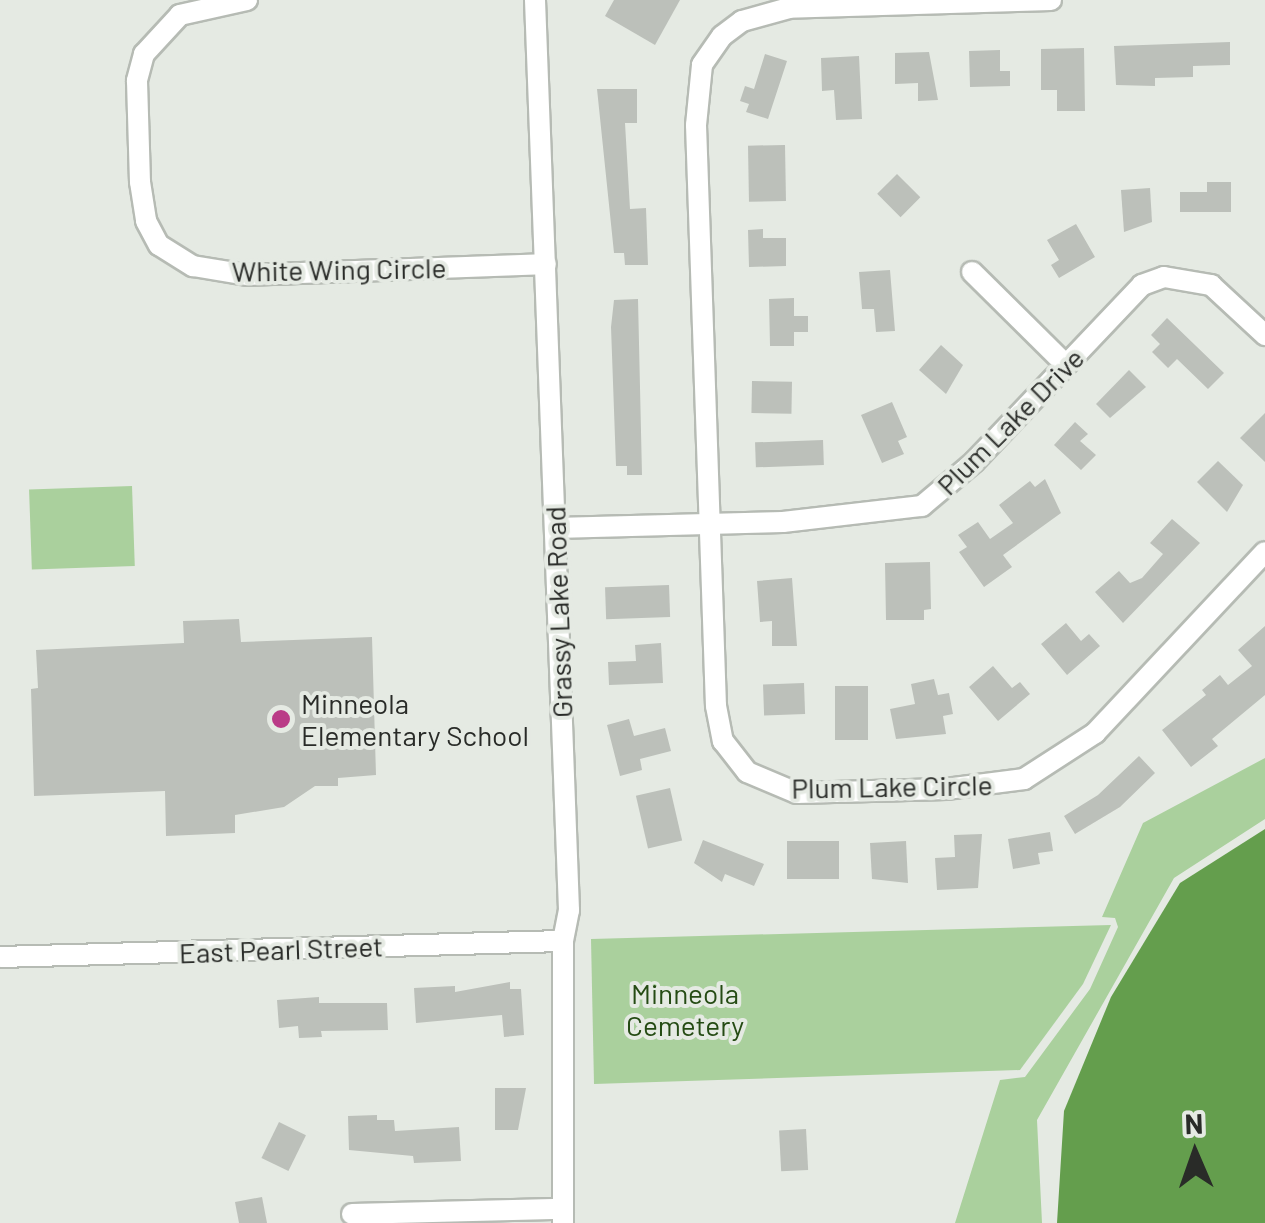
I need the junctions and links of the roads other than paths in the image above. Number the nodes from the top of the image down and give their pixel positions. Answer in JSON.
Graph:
{"nodes":[{"id":1,"x":247,"y":0,"type":"edge"},
{"id":2,"x":535,"y":0,"type":"edge"},
{"id":3,"x":1051,"y":0,"type":"edge"},
{"id":4,"x":546,"y":264,"type":"junction"},
{"id":5,"x":972,"y":272,"type":"dead end"},
{"id":6,"x":1265,"y":335,"type":"edge"},
{"id":7,"x":1065,"y":364,"type":"junction"},
{"id":8,"x":710,"y":524,"type":"junction"},
{"id":9,"x":555,"y":528,"type":"junction"},
{"id":10,"x":1265,"y":552,"type":"edge"},
{"id":11,"x":563,"y":941,"type":"junction"},
{"id":12,"x":0,"y":956,"type":"edge"},
{"id":13,"x":352,"y":1214,"type":"dead end"},
{"id":14,"x":563,"y":1216,"type":"edge"}],
"edges":[{"from":1,"to":4,"type":"street","name":"White Wing Circle"},
{"from":2,"to":4,"type":"street","name":"Grassy Lake Road"},
{"from":3,"to":8,"type":"street","name":"Plum Lake Circle"},
{"from":4,"to":9,"type":"street","name":"Grassy Lake Road"},
{"from":5,"to":7,"type":"street"},
{"from":6,"to":7,"type":"street","name":"Plum Lake Drive"},
{"from":7,"to":8,"type":"street","name":"Plum Lake Drive"},
{"from":8,"to":9,"type":"street"},
{"from":8,"to":10,"type":"street","name":"Plum Lake Circle"},
{"from":9,"to":11,"type":"street","name":"Grassy Lake Road"},
{"from":11,"to":12,"type":"street","name":"East Pearl Street"},
{"from":11,"to":14,"type":"street","name":"Grassy Lake Road"},
{"from":13,"to":14,"type":"street"}]}
